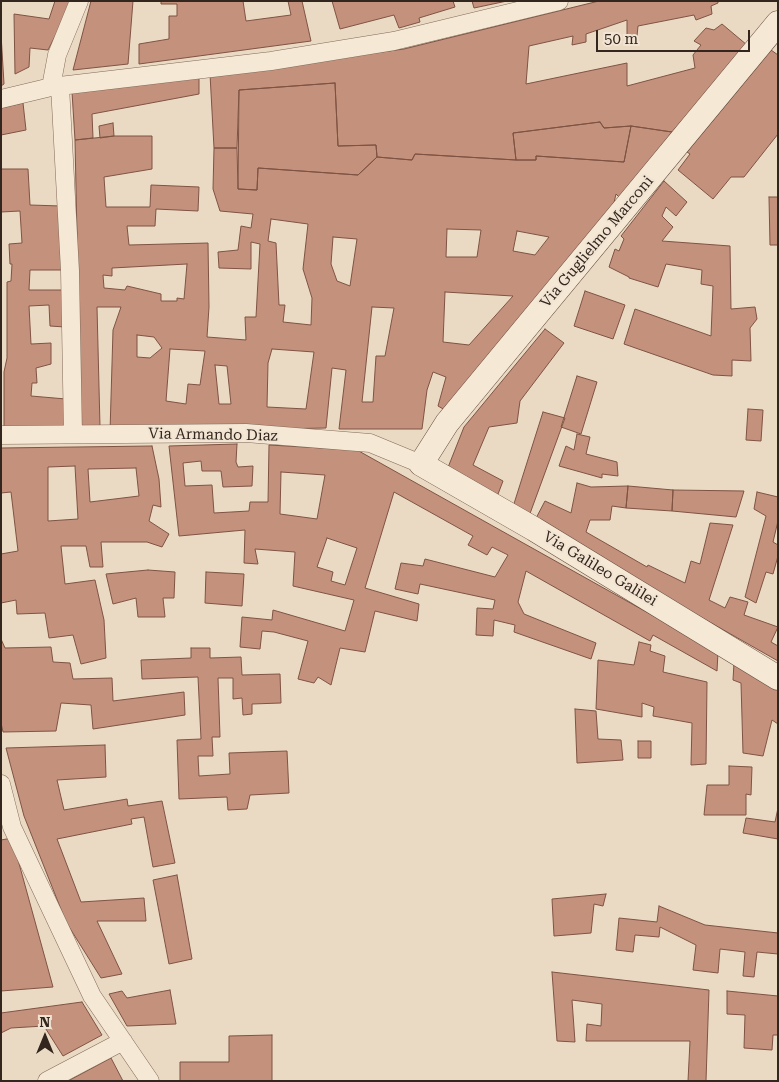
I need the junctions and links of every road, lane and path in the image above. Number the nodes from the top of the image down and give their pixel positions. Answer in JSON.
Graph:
{"nodes":[{"id":1,"x":79,"y":1,"type":"edge"},
{"id":2,"x":559,"y":1,"type":"edge"},
{"id":3,"x":778,"y":23,"type":"edge"},
{"id":4,"x":56,"y":87,"type":"junction"},
{"id":5,"x":1,"y":100,"type":"edge"},
{"id":6,"x":72,"y":434,"type":"junction"},
{"id":7,"x":1,"y":435,"type":"edge"},
{"id":8,"x":421,"y":464,"type":"junction"},
{"id":9,"x":778,"y":678,"type":"edge"},
{"id":10,"x":1,"y":784,"type":"edge"},
{"id":11,"x":6,"y":828,"type":"edge"},
{"id":12,"x":123,"y":1041,"type":"junction"},
{"id":13,"x":47,"y":1081,"type":"edge"},
{"id":14,"x":150,"y":1081,"type":"edge"}],
"edges":[{"from":1,"to":4,"type":"street"},
{"from":2,"to":4,"type":"street"},
{"from":3,"to":8,"type":"street","name":"Via Guglielmo Marconi"},
{"from":4,"to":5,"type":"street"},
{"from":4,"to":6,"type":"street"},
{"from":6,"to":7,"type":"street","name":"Via Armando Diaz"},
{"from":6,"to":8,"type":"street","name":"Via Armando Diaz"},
{"from":8,"to":9,"type":"street","name":"Via Galileo Galilei"},
{"from":10,"to":11,"type":"street"},
{"from":11,"to":12,"type":"street"},
{"from":12,"to":13,"type":"street"},
{"from":12,"to":14,"type":"street"}]}
